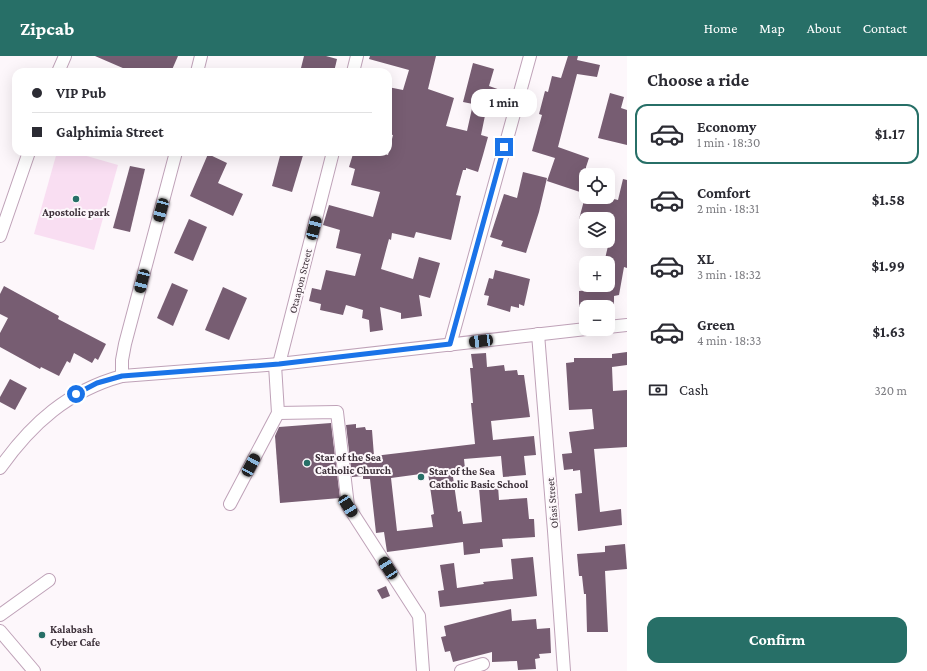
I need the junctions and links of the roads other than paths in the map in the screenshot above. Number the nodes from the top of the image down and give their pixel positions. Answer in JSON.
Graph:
{"nodes":[{"id":1,"x":65,"y":56,"type":"edge"},
{"id":2,"x":202,"y":56,"type":"edge"},
{"id":3,"x":357,"y":56,"type":"edge"},
{"id":4,"x":530,"y":56,"type":"edge"},
{"id":5,"x":60,"y":68,"type":"edge"},
{"id":6,"x":198,"y":68,"type":"edge"},
{"id":7,"x":354,"y":68,"type":"edge"},
{"id":8,"x":28,"y":156,"type":"edge"},
{"id":9,"x":175,"y":156,"type":"edge"},
{"id":10,"x":332,"y":156,"type":"edge"},
{"id":11,"x":0,"y":236,"type":"edge"},
{"id":12,"x":627,"y":325,"type":"edge"},
{"id":13,"x":615,"y":326,"type":"edge"},
{"id":14,"x":579,"y":330,"type":"edge"},
{"id":15,"x":538,"y":334,"type":"junction"},
{"id":16,"x":450,"y":344,"type":"junction"},
{"id":17,"x":277,"y":364,"type":"junction"},
{"id":18,"x":122,"y":376,"type":"junction"},
{"id":19,"x":278,"y":412,"type":"junction"},
{"id":20,"x":0,"y":468,"type":"edge"},
{"id":21,"x":230,"y":504,"type":"dead end"},
{"id":22,"x":49,"y":580,"type":"dead end"},
{"id":23,"x":0,"y":615,"type":"edge"},
{"id":24,"x":0,"y":631,"type":"edge"},
{"id":25,"x":483,"y":664,"type":"dead end"},
{"id":26,"x":34,"y":671,"type":"edge"},
{"id":27,"x":423,"y":671,"type":"edge"},
{"id":28,"x":461,"y":671,"type":"edge"},
{"id":29,"x":564,"y":671,"type":"edge"}],
"edges":[{"from":1,"to":5,"type":"street"},
{"from":2,"to":6,"type":"street"},
{"from":3,"to":7,"type":"street"},
{"from":4,"to":16,"type":"street"},
{"from":8,"to":11,"type":"street"},
{"from":9,"to":18,"type":"street"},
{"from":10,"to":17,"type":"street","name":"Otaapon Street"},
{"from":12,"to":13,"type":"street"},
{"from":14,"to":15,"type":"street"},
{"from":15,"to":16,"type":"street"},
{"from":15,"to":29,"type":"street","name":"Ofasi Street"},
{"from":16,"to":17,"type":"street"},
{"from":17,"to":18,"type":"street"},
{"from":17,"to":19,"type":"street","name":"Otaapon Street"},
{"from":18,"to":20,"type":"street"},
{"from":19,"to":21,"type":"street"},
{"from":19,"to":27,"type":"street"},
{"from":22,"to":23,"type":"street"},
{"from":24,"to":26,"type":"street"},
{"from":25,"to":28,"type":"street"}]}
